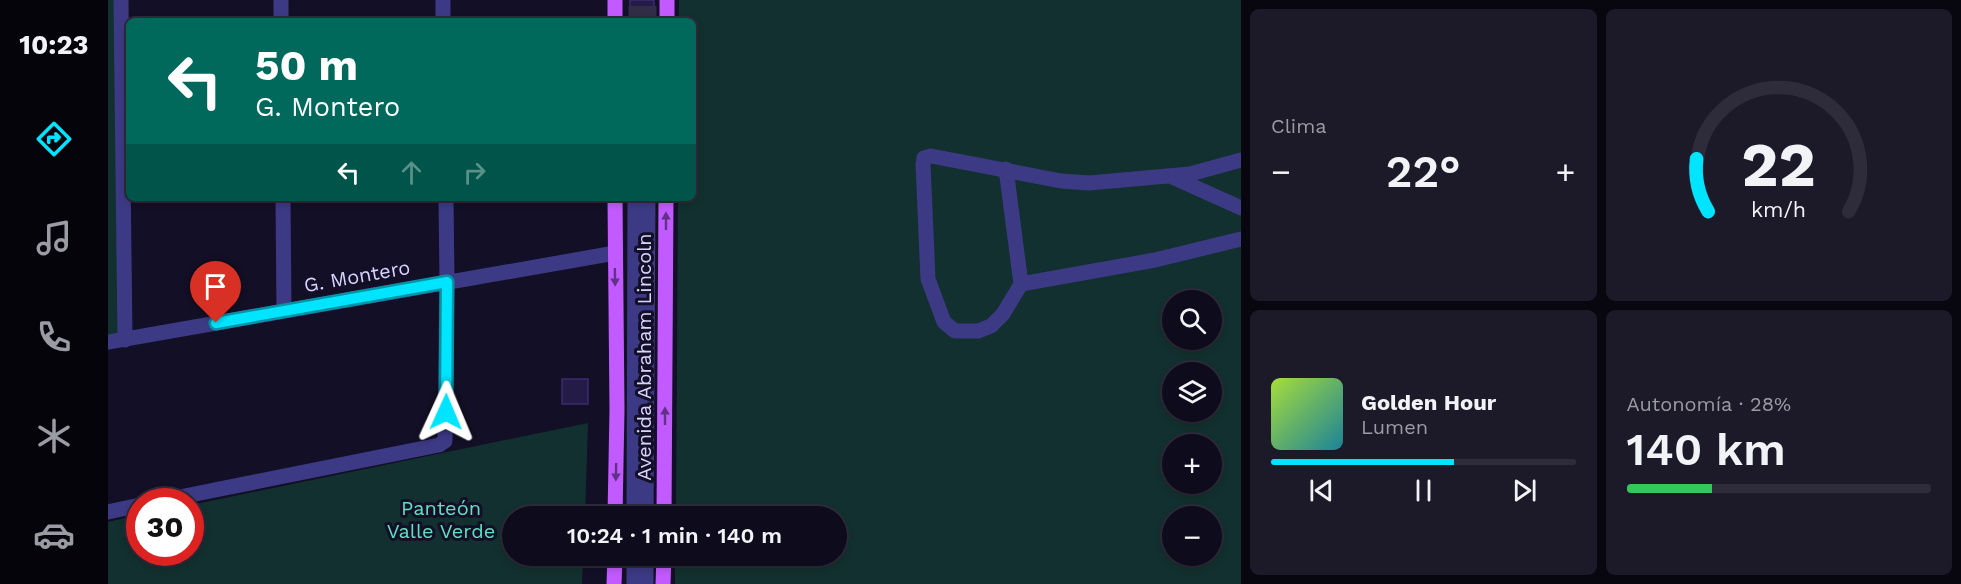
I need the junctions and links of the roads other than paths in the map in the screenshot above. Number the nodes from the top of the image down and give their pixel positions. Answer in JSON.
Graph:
{"nodes":[{"id":1,"x":121,"y":0,"type":"edge"},
{"id":2,"x":281,"y":0,"type":"edge"},
{"id":3,"x":443,"y":0,"type":"edge"},
{"id":4,"x":615,"y":0,"type":"edge"},
{"id":5,"x":667,"y":0,"type":"edge"},
{"id":6,"x":281,"y":18,"type":"edge"},
{"id":7,"x":443,"y":18,"type":"edge"},
{"id":8,"x":615,"y":18,"type":"edge"},
{"id":9,"x":667,"y":18,"type":"edge"},
{"id":10,"x":1241,"y":160,"type":"edge"},
{"id":11,"x":1006,"y":169,"type":"junction"},
{"id":12,"x":1168,"y":176,"type":"junction"},
{"id":13,"x":283,"y":201,"type":"edge"},
{"id":14,"x":446,"y":201,"type":"edge"},
{"id":15,"x":615,"y":201,"type":"edge"},
{"id":16,"x":635,"y":201,"type":"edge"},
{"id":17,"x":648,"y":201,"type":"edge"},
{"id":18,"x":666,"y":201,"type":"edge"},
{"id":19,"x":1241,"y":208,"type":"edge"},
{"id":20,"x":1241,"y":239,"type":"edge"},
{"id":21,"x":615,"y":253,"type":"junction"},
{"id":22,"x":447,"y":282,"type":"junction"},
{"id":23,"x":1022,"y":284,"type":"junction"},
{"id":24,"x":284,"y":311,"type":"junction"},
{"id":25,"x":125,"y":340,"type":"junction"},
{"id":26,"x":108,"y":342,"type":"edge"},
{"id":27,"x":204,"y":492,"type":"edge"},
{"id":28,"x":615,"y":506,"type":"edge"},
{"id":29,"x":634,"y":506,"type":"edge"},
{"id":30,"x":646,"y":506,"type":"edge"},
{"id":31,"x":664,"y":506,"type":"edge"},
{"id":32,"x":126,"y":508,"type":"edge"},
{"id":33,"x":108,"y":512,"type":"edge"},
{"id":34,"x":615,"y":566,"type":"edge"},
{"id":35,"x":634,"y":566,"type":"edge"},
{"id":36,"x":646,"y":566,"type":"edge"},
{"id":37,"x":664,"y":566,"type":"edge"},
{"id":38,"x":614,"y":584,"type":"edge"},
{"id":39,"x":634,"y":584,"type":"edge"},
{"id":40,"x":646,"y":584,"type":"edge"},
{"id":41,"x":663,"y":584,"type":"edge"}],
"edges":[{"from":1,"to":25,"type":"street"},
{"from":2,"to":6,"type":"street"},
{"from":3,"to":7,"type":"street"},
{"from":4,"to":8,"type":"main road"},
{"from":5,"to":9,"type":"main road"},
{"from":10,"to":12,"type":"street"},
{"from":11,"to":12,"type":"street"},
{"from":11,"to":23,"type":"street"},
{"from":11,"to":23,"type":"street"},
{"from":12,"to":19,"type":"street"},
{"from":13,"to":24,"type":"street"},
{"from":14,"to":22,"type":"street"},
{"from":15,"to":21,"type":"main road"},
{"from":16,"to":29,"type":"street"},
{"from":17,"to":30,"type":"street"},
{"from":31,"to":18,"type":"main road","name":"Avenida Abraham Lincoln","one_way":true},
{"from":20,"to":23,"type":"street"},
{"from":21,"to":22,"type":"street","name":"G. Montero"},
{"from":21,"to":28,"type":"main road","one_way":true},
{"from":22,"to":24,"type":"street","name":"G. Montero"},
{"from":22,"to":27,"type":"street"},
{"from":24,"to":25,"type":"street","name":"G. Montero"},
{"from":25,"to":26,"type":"street","name":"G. Montero"},
{"from":32,"to":33,"type":"street"},
{"from":34,"to":38,"type":"main road"},
{"from":35,"to":39,"type":"street"},
{"from":36,"to":40,"type":"street"},
{"from":37,"to":41,"type":"main road"}]}
